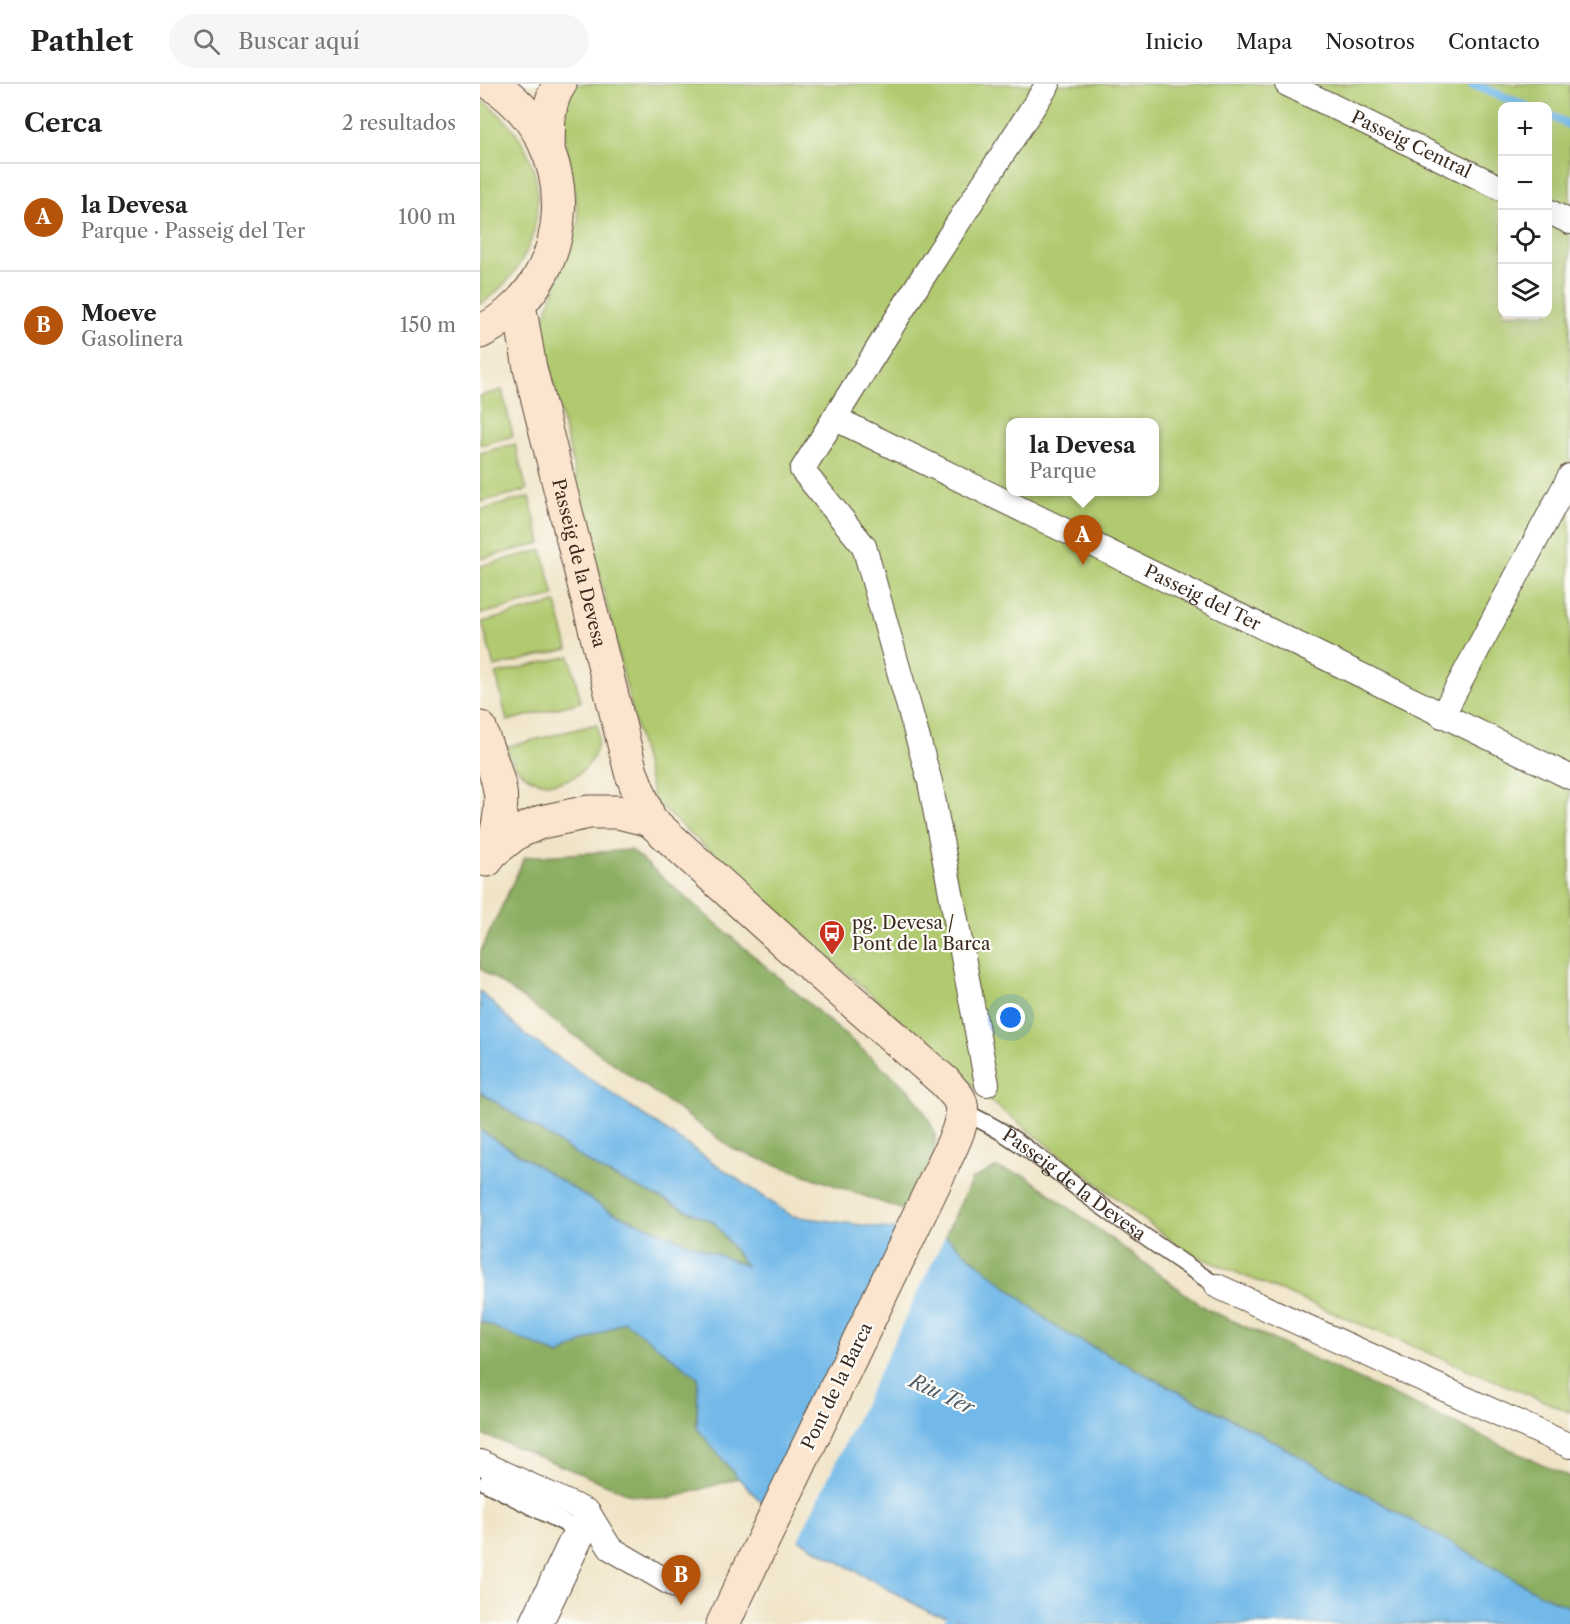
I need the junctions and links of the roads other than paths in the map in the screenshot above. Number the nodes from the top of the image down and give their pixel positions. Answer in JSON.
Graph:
{"nodes":[{"id":1,"x":492,"y":84,"type":"edge"},
{"id":2,"x":560,"y":84,"type":"edge"},
{"id":3,"x":1048,"y":84,"type":"edge"},
{"id":4,"x":1287,"y":84,"type":"edge"},
{"id":5,"x":548,"y":150,"type":"junction"},
{"id":6,"x":1498,"y":187,"type":"edge"},
{"id":7,"x":1552,"y":213,"type":"edge"},
{"id":8,"x":1570,"y":222,"type":"edge"},
{"id":9,"x":519,"y":304,"type":"junction"},
{"id":10,"x":480,"y":332,"type":"edge"},
{"id":11,"x":834,"y":418,"type":"junction"},
{"id":12,"x":1570,"y":476,"type":"edge"},
{"id":13,"x":1442,"y":716,"type":"junction"},
{"id":14,"x":480,"y":728,"type":"edge"},
{"id":15,"x":1570,"y":777,"type":"edge"},
{"id":16,"x":650,"y":820,"type":"junction"},
{"id":17,"x":486,"y":862,"type":"edge"},
{"id":18,"x":987,"y":1084,"type":"dead end"},
{"id":19,"x":962,"y":1112,"type":"junction"},
{"id":20,"x":1217,"y":1287,"type":"joint"},
{"id":21,"x":1570,"y":1446,"type":"edge"},
{"id":22,"x":483,"y":1472,"type":"edge"},
{"id":23,"x":588,"y":1528,"type":"junction"},
{"id":24,"x":675,"y":1586,"type":"dead end"},
{"id":25,"x":727,"y":1615,"type":"edge"},
{"id":26,"x":536,"y":1624,"type":"edge"}],
"edges":[{"from":1,"to":5,"type":"main road"},
{"from":2,"to":5,"type":"main road"},
{"from":3,"to":11,"type":"street"},
{"from":4,"to":6,"type":"street","name":"Passeig Central"},
{"from":5,"to":9,"type":"main road"},
{"from":7,"to":8,"type":"street"},
{"from":9,"to":10,"type":"main road"},
{"from":9,"to":16,"type":"main road","name":"Passeig de la Devesa"},
{"from":11,"to":13,"type":"street","name":"Passeig del Ter"},
{"from":11,"to":18,"type":"street"},
{"from":12,"to":13,"type":"street"},
{"from":13,"to":15,"type":"street","name":"Passeig del Ter"},
{"from":14,"to":17,"type":"main road","name":"Passeig de la Devesa"},
{"from":16,"to":17,"type":"main road","name":"Passeig de la Devesa"},
{"from":16,"to":19,"type":"main road","name":"Passeig de la Devesa"},
{"from":19,"to":20,"type":"lane","name":"Passeig de la Devesa"},
{"from":19,"to":25,"type":"main road","name":"Pont de la Barca"},
{"from":20,"to":21,"type":"street","name":"Passeig de la Devesa"},
{"from":22,"to":23,"type":"street"},
{"from":23,"to":24,"type":"street"},
{"from":23,"to":26,"type":"street"}]}
